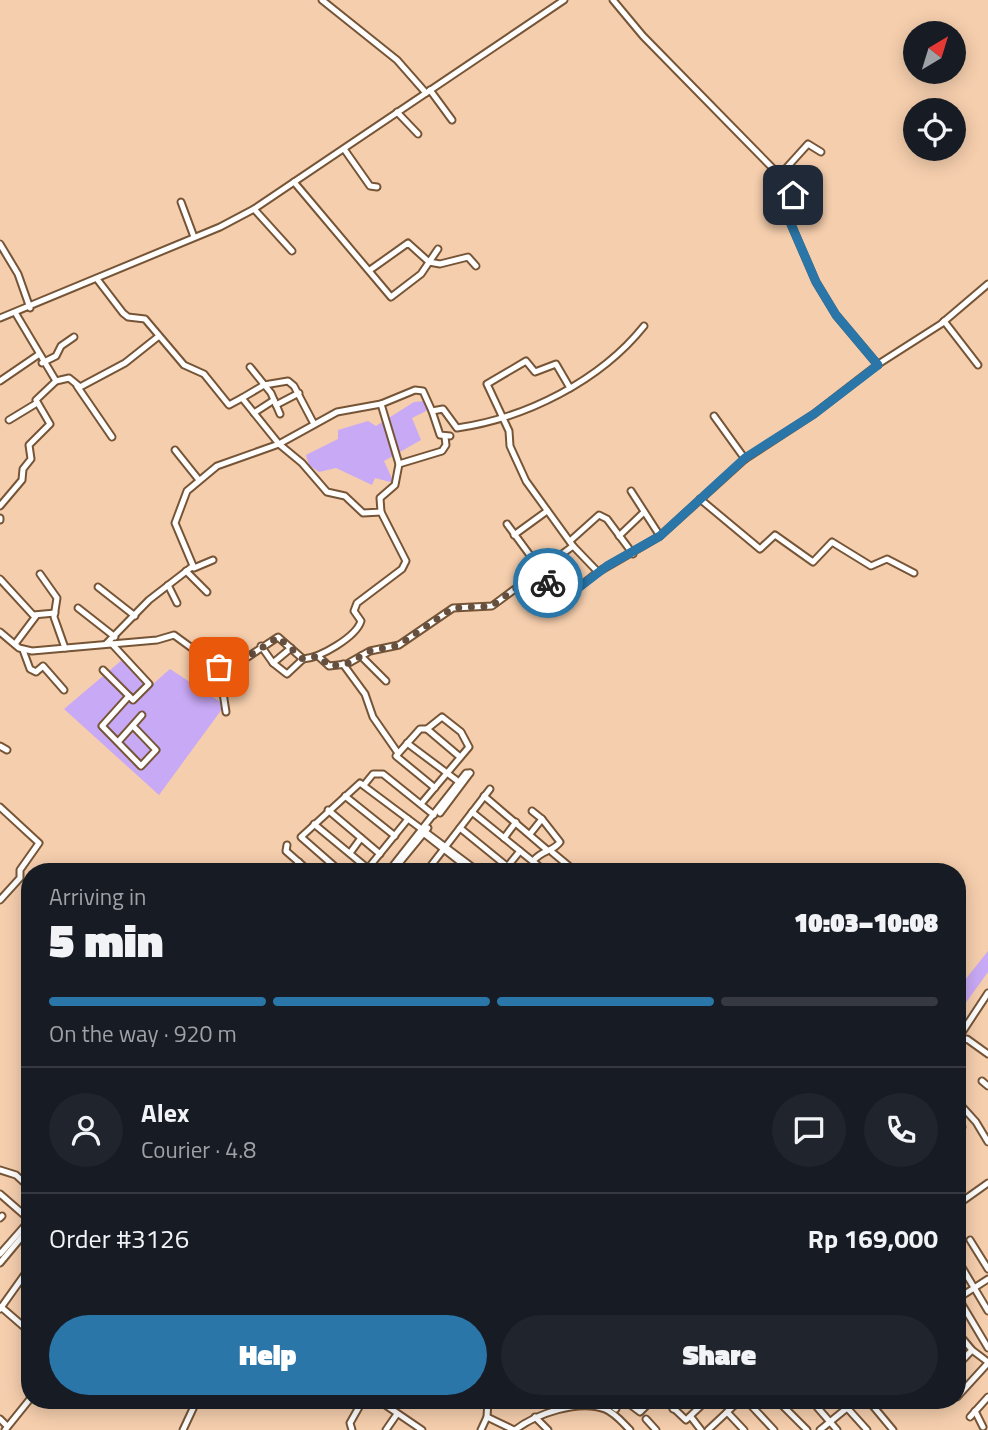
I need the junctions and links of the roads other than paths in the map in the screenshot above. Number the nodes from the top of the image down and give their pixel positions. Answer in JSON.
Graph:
{"nodes":[{"id":1,"x":323,"y":0,"type":"edge"},
{"id":2,"x":564,"y":0,"type":"edge"},
{"id":3,"x":613,"y":0,"type":"edge"},
{"id":4,"x":428,"y":92,"type":"junction"},
{"id":5,"x":397,"y":112,"type":"junction"},
{"id":6,"x":452,"y":120,"type":"dead end"},
{"id":7,"x":418,"y":134,"type":"dead end"},
{"id":8,"x":344,"y":149,"type":"junction"},
{"id":9,"x":821,"y":152,"type":"dead end"},
{"id":10,"x":780,"y":175,"type":"junction"},
{"id":11,"x":294,"y":182,"type":"junction"},
{"id":12,"x":377,"y":187,"type":"dead end"},
{"id":13,"x":181,"y":202,"type":"dead end"},
{"id":14,"x":254,"y":209,"type":"junction"},
{"id":15,"x":194,"y":237,"type":"junction"},
{"id":16,"x":0,"y":244,"type":"edge"},
{"id":17,"x":439,"y":249,"type":"dead end"},
{"id":18,"x":292,"y":251,"type":"dead end"},
{"id":19,"x":429,"y":262,"type":"junction"},
{"id":20,"x":476,"y":266,"type":"dead end"},
{"id":21,"x":370,"y":270,"type":"junction"},
{"id":22,"x":97,"y":279,"type":"junction"},
{"id":23,"x":988,"y":284,"type":"edge"},
{"id":24,"x":30,"y":308,"type":"junction"},
{"id":25,"x":16,"y":314,"type":"junction"},
{"id":26,"x":0,"y":318,"type":"edge"},
{"id":27,"x":944,"y":321,"type":"junction"},
{"id":28,"x":644,"y":326,"type":"dead end"},
{"id":29,"x":159,"y":336,"type":"junction"},
{"id":30,"x":74,"y":337,"type":"dead end"},
{"id":31,"x":38,"y":355,"type":"junction"},
{"id":32,"x":42,"y":363,"type":"junction"},
{"id":33,"x":878,"y":365,"type":"junction"},
{"id":34,"x":978,"y":365,"type":"dead end"},
{"id":35,"x":250,"y":367,"type":"dead end"},
{"id":36,"x":1,"y":379,"type":"edge"},
{"id":37,"x":56,"y":382,"type":"junction"},
{"id":38,"x":264,"y":385,"type":"junction"},
{"id":39,"x":77,"y":386,"type":"junction"},
{"id":40,"x":570,"y":388,"type":"junction"},
{"id":41,"x":299,"y":393,"type":"junction"},
{"id":42,"x":243,"y":398,"type":"junction"},
{"id":43,"x":275,"y":402,"type":"junction"},
{"id":44,"x":37,"y":403,"type":"junction"},
{"id":45,"x":381,"y":404,"type":"junction"},
{"id":46,"x":432,"y":411,"type":"junction"},
{"id":47,"x":254,"y":413,"type":"junction"},
{"id":48,"x":280,"y":414,"type":"dead end"},
{"id":49,"x":503,"y":416,"type":"junction"},
{"id":50,"x":714,"y":416,"type":"dead end"},
{"id":51,"x":9,"y":421,"type":"dead end"},
{"id":52,"x":314,"y":424,"type":"junction"},
{"id":53,"x":112,"y":438,"type":"dead end"},
{"id":54,"x":279,"y":444,"type":"junction"},
{"id":55,"x":175,"y":450,"type":"dead end"},
{"id":56,"x":745,"y":458,"type":"junction"},
{"id":57,"x":399,"y":464,"type":"junction"},
{"id":58,"x":199,"y":480,"type":"junction"},
{"id":59,"x":631,"y":491,"type":"dead end"},
{"id":60,"x":700,"y":499,"type":"junction"},
{"id":61,"x":0,"y":506,"type":"edge"},
{"id":62,"x":547,"y":510,"type":"junction"},
{"id":63,"x":381,"y":512,"type":"junction"},
{"id":64,"x":644,"y":512,"type":"junction"},
{"id":65,"x":507,"y":524,"type":"dead end"},
{"id":66,"x":514,"y":535,"type":"junction"},
{"id":67,"x":620,"y":536,"type":"junction"},
{"id":68,"x":660,"y":536,"type":"junction"},
{"id":69,"x":571,"y":544,"type":"junction"},
{"id":70,"x":633,"y":554,"type":"junction"},
{"id":71,"x":213,"y":560,"type":"dead end"},
{"id":72,"x":192,"y":566,"type":"junction"},
{"id":73,"x":186,"y":570,"type":"junction"},
{"id":74,"x":539,"y":571,"type":"junction"},
{"id":75,"x":598,"y":572,"type":"junction"},
{"id":76,"x":914,"y":573,"type":"dead end"},
{"id":77,"x":40,"y":574,"type":"dead end"},
{"id":78,"x":0,"y":579,"type":"edge"},
{"id":79,"x":168,"y":585,"type":"junction"},
{"id":80,"x":97,"y":587,"type":"dead end"},
{"id":81,"x":207,"y":592,"type":"dead end"},
{"id":82,"x":177,"y":603,"type":"dead end"},
{"id":83,"x":78,"y":608,"type":"dead end"},
{"id":84,"x":55,"y":613,"type":"junction"},
{"id":85,"x":36,"y":616,"type":"junction"},
{"id":86,"x":135,"y":616,"type":"junction"},
{"id":87,"x":0,"y":632,"type":"edge"},
{"id":88,"x":7,"y":638,"type":"junction"},
{"id":89,"x":111,"y":642,"type":"junction"},
{"id":90,"x":0,"y":643,"type":"edge"},
{"id":91,"x":15,"y":644,"type":"junction"},
{"id":92,"x":261,"y":646,"type":"junction"},
{"id":93,"x":65,"y":648,"type":"junction"},
{"id":94,"x":291,"y":648,"type":"junction"},
{"id":95,"x":23,"y":650,"type":"junction"},
{"id":96,"x":318,"y":656,"type":"junction"},
{"id":97,"x":361,"y":656,"type":"junction"},
{"id":98,"x":303,"y":659,"type":"junction"},
{"id":99,"x":273,"y":663,"type":"junction"},
{"id":100,"x":343,"y":664,"type":"junction"},
{"id":101,"x":219,"y":667,"type":"junction"},
{"id":102,"x":103,"y":670,"type":"dead end"},
{"id":103,"x":386,"y":681,"type":"dead end"},
{"id":104,"x":64,"y":690,"type":"dead end"},
{"id":105,"x":129,"y":695,"type":"junction"},
{"id":106,"x":226,"y":712,"type":"dead end"},
{"id":107,"x":142,"y":715,"type":"dead end"},
{"id":108,"x":132,"y":726,"type":"junction"},
{"id":109,"x":427,"y":729,"type":"junction"},
{"id":110,"x":118,"y":742,"type":"junction"},
{"id":111,"x":407,"y":743,"type":"junction"},
{"id":112,"x":0,"y":746,"type":"edge"},
{"id":113,"x":7,"y":751,"type":"dead end"},
{"id":114,"x":398,"y":754,"type":"junction"},
{"id":115,"x":460,"y":757,"type":"junction"},
{"id":116,"x":447,"y":773,"type":"junction"},
{"id":117,"x":459,"y":782,"type":"junction"},
{"id":118,"x":363,"y":785,"type":"junction"},
{"id":119,"x":435,"y":788,"type":"junction"},
{"id":120,"x":490,"y":789,"type":"dead end"},
{"id":121,"x":345,"y":796,"type":"junction"},
{"id":122,"x":484,"y":796,"type":"junction"},
{"id":123,"x":421,"y":804,"type":"junction"},
{"id":124,"x":0,"y":807,"type":"edge"},
{"id":125,"x":328,"y":810,"type":"junction"},
{"id":126,"x":532,"y":811,"type":"dead end"},
{"id":127,"x":472,"y":812,"type":"junction"},
{"id":128,"x":434,"y":815,"type":"junction"},
{"id":129,"x":408,"y":819,"type":"junction"},
{"id":130,"x":542,"y":820,"type":"junction"},
{"id":131,"x":516,"y":822,"type":"junction"},
{"id":132,"x":314,"y":824,"type":"junction"},
{"id":133,"x":460,"y":828,"type":"junction"},
{"id":134,"x":422,"y":830,"type":"junction"},
{"id":135,"x":530,"y":834,"type":"junction"},
{"id":136,"x":395,"y":836,"type":"junction"},
{"id":137,"x":361,"y":838,"type":"junction"},
{"id":138,"x":504,"y":838,"type":"junction"},
{"id":139,"x":287,"y":845,"type":"dead end"},
{"id":140,"x":445,"y":847,"type":"junction"},
{"id":141,"x":549,"y":850,"type":"junction"},
{"id":142,"x":520,"y":851,"type":"junction"},
{"id":143,"x":349,"y":853,"type":"junction"},
{"id":144,"x":380,"y":854,"type":"junction"},
{"id":145,"x":31,"y":857,"type":"junction"},
{"id":146,"x":533,"y":861,"type":"joint"},
{"id":147,"x":299,"y":862,"type":"edge"},
{"id":148,"x":26,"y":863,"type":"edge"},
{"id":149,"x":36,"y":863,"type":"edge"},
{"id":150,"x":330,"y":863,"type":"edge"},
{"id":151,"x":360,"y":863,"type":"edge"},
{"id":152,"x":373,"y":863,"type":"edge"},
{"id":153,"x":397,"y":863,"type":"edge"},
{"id":154,"x":433,"y":863,"type":"edge"},
{"id":155,"x":463,"y":863,"type":"edge"},
{"id":156,"x":467,"y":863,"type":"edge"},
{"id":157,"x":498,"y":863,"type":"edge"},
{"id":158,"x":510,"y":863,"type":"edge"},
{"id":159,"x":565,"y":863,"type":"edge"},
{"id":160,"x":21,"y":869,"type":"edge"},
{"id":161,"x":0,"y":900,"type":"edge"},
{"id":162,"x":988,"y":993,"type":"edge"},
{"id":163,"x":966,"y":1027,"type":"edge"},
{"id":164,"x":966,"y":1039,"type":"edge"},
{"id":165,"x":988,"y":1054,"type":"edge"},
{"id":166,"x":982,"y":1081,"type":"dead end"},
{"id":167,"x":988,"y":1086,"type":"edge"},
{"id":168,"x":966,"y":1111,"type":"edge"},
{"id":169,"x":988,"y":1142,"type":"edge"},
{"id":170,"x":0,"y":1170,"type":"edge"},
{"id":171,"x":21,"y":1180,"type":"edge"},
{"id":172,"x":988,"y":1183,"type":"edge"},
{"id":173,"x":0,"y":1194,"type":"edge"},
{"id":174,"x":966,"y":1199,"type":"edge"},
{"id":175,"x":21,"y":1212,"type":"edge"},
{"id":176,"x":21,"y":1232,"type":"edge"},
{"id":177,"x":21,"y":1237,"type":"edge"},
{"id":178,"x":970,"y":1240,"type":"dead end"},
{"id":179,"x":0,"y":1259,"type":"edge"},
{"id":180,"x":988,"y":1269,"type":"edge"},
{"id":181,"x":966,"y":1274,"type":"edge"},
{"id":182,"x":988,"y":1279,"type":"edge"},
{"id":183,"x":21,"y":1280,"type":"edge"},
{"id":184,"x":974,"y":1288,"type":"junction"},
{"id":185,"x":966,"y":1293,"type":"edge"},
{"id":186,"x":1,"y":1308,"type":"edge"},
{"id":187,"x":966,"y":1310,"type":"edge"},
{"id":188,"x":988,"y":1311,"type":"edge"},
{"id":189,"x":21,"y":1325,"type":"edge"},
{"id":190,"x":986,"y":1340,"type":"edge"},
{"id":191,"x":966,"y":1343,"type":"edge"},
{"id":192,"x":988,"y":1348,"type":"edge"},
{"id":193,"x":972,"y":1350,"type":"junction"},
{"id":194,"x":966,"y":1356,"type":"edge"},
{"id":195,"x":988,"y":1362,"type":"edge"},
{"id":196,"x":966,"y":1388,"type":"edge"},
{"id":197,"x":988,"y":1397,"type":"edge"},
{"id":198,"x":21,"y":1409,"type":"edge"},
{"id":199,"x":193,"y":1409,"type":"edge"},
{"id":200,"x":358,"y":1409,"type":"edge"},
{"id":201,"x":390,"y":1409,"type":"edge"},
{"id":202,"x":487,"y":1409,"type":"edge"},
{"id":203,"x":574,"y":1409,"type":"edge"},
{"id":204,"x":605,"y":1409,"type":"edge"},
{"id":205,"x":673,"y":1409,"type":"edge"},
{"id":206,"x":699,"y":1409,"type":"edge"},
{"id":207,"x":705,"y":1409,"type":"edge"},
{"id":208,"x":730,"y":1409,"type":"edge"},
{"id":209,"x":754,"y":1409,"type":"edge"},
{"id":210,"x":786,"y":1409,"type":"edge"},
{"id":211,"x":819,"y":1409,"type":"edge"},
{"id":212,"x":845,"y":1409,"type":"edge"},
{"id":213,"x":847,"y":1409,"type":"edge"},
{"id":214,"x":876,"y":1409,"type":"edge"},
{"id":215,"x":615,"y":1411,"type":"joint"},
{"id":216,"x":975,"y":1411,"type":"junction"},
{"id":217,"x":708,"y":1412,"type":"dead end"},
{"id":218,"x":727,"y":1412,"type":"junction"},
{"id":219,"x":397,"y":1414,"type":"junction"},
{"id":220,"x":487,"y":1417,"type":"junction"},
{"id":221,"x":535,"y":1417,"type":"junction"},
{"id":222,"x":691,"y":1417,"type":"junction"},
{"id":223,"x":970,"y":1417,"type":"dead end"},
{"id":224,"x":0,"y":1419,"type":"edge"},
{"id":225,"x":646,"y":1419,"type":"dead end"},
{"id":226,"x":830,"y":1422,"type":"junction"},
{"id":227,"x":984,"y":1427,"type":"dead end"},
{"id":228,"x":6,"y":1428,"type":"edge"},
{"id":229,"x":712,"y":1428,"type":"edge"},
{"id":230,"x":183,"y":1430,"type":"edge"},
{"id":231,"x":352,"y":1430,"type":"edge"},
{"id":232,"x":386,"y":1430,"type":"edge"},
{"id":233,"x":422,"y":1430,"type":"edge"},
{"id":234,"x":481,"y":1430,"type":"edge"},
{"id":235,"x":514,"y":1430,"type":"edge"},
{"id":236,"x":548,"y":1430,"type":"edge"},
{"id":237,"x":631,"y":1430,"type":"edge"},
{"id":238,"x":656,"y":1430,"type":"edge"},
{"id":239,"x":701,"y":1430,"type":"edge"},
{"id":240,"x":744,"y":1430,"type":"edge"},
{"id":241,"x":774,"y":1430,"type":"edge"},
{"id":242,"x":807,"y":1430,"type":"edge"},
{"id":243,"x":820,"y":1430,"type":"edge"},
{"id":244,"x":837,"y":1430,"type":"edge"},
{"id":245,"x":866,"y":1430,"type":"edge"},
{"id":246,"x":893,"y":1430,"type":"edge"}],
"edges":[{"from":1,"to":4,"type":"street"},
{"from":2,"to":4,"type":"street"},
{"from":3,"to":10,"type":"street"},
{"from":4,"to":5,"type":"street"},
{"from":4,"to":6,"type":"street"},
{"from":5,"to":7,"type":"street"},
{"from":5,"to":8,"type":"street"},
{"from":8,"to":11,"type":"street"},
{"from":8,"to":12,"type":"street"},
{"from":9,"to":10,"type":"street"},
{"from":10,"to":33,"type":"street"},
{"from":11,"to":14,"type":"street"},
{"from":11,"to":21,"type":"street"},
{"from":13,"to":15,"type":"street"},
{"from":14,"to":15,"type":"street"},
{"from":14,"to":18,"type":"street"},
{"from":15,"to":22,"type":"street"},
{"from":16,"to":24,"type":"street"},
{"from":17,"to":19,"type":"street"},
{"from":19,"to":20,"type":"street"},
{"from":19,"to":21,"type":"street"},
{"from":19,"to":21,"type":"street"},
{"from":22,"to":24,"type":"street"},
{"from":22,"to":29,"type":"street"},
{"from":23,"to":27,"type":"street"},
{"from":24,"to":25,"type":"street"},
{"from":25,"to":26,"type":"street"},
{"from":25,"to":31,"type":"street"},
{"from":27,"to":33,"type":"street"},
{"from":27,"to":34,"type":"street"},
{"from":28,"to":40,"type":"street"},
{"from":29,"to":39,"type":"street"},
{"from":29,"to":42,"type":"street"},
{"from":30,"to":32,"type":"street"},
{"from":31,"to":32,"type":"street"},
{"from":31,"to":36,"type":"street"},
{"from":32,"to":37,"type":"street"},
{"from":33,"to":56,"type":"street"},
{"from":35,"to":38,"type":"street"},
{"from":37,"to":39,"type":"street"},
{"from":37,"to":44,"type":"street"},
{"from":38,"to":41,"type":"street"},
{"from":38,"to":42,"type":"street"},
{"from":38,"to":43,"type":"street"},
{"from":39,"to":53,"type":"street"},
{"from":40,"to":49,"type":"street"},
{"from":40,"to":49,"type":"street"},
{"from":41,"to":43,"type":"street"},
{"from":41,"to":52,"type":"street"},
{"from":42,"to":47,"type":"street"},
{"from":43,"to":47,"type":"street"},
{"from":43,"to":48,"type":"street"},
{"from":44,"to":51,"type":"street"},
{"from":44,"to":61,"type":"street"},
{"from":45,"to":46,"type":"street"},
{"from":45,"to":52,"type":"street"},
{"from":45,"to":57,"type":"street"},
{"from":46,"to":49,"type":"street"},
{"from":46,"to":57,"type":"street"},
{"from":47,"to":54,"type":"street"},
{"from":49,"to":62,"type":"street"},
{"from":50,"to":56,"type":"street"},
{"from":52,"to":54,"type":"street"},
{"from":54,"to":58,"type":"street"},
{"from":54,"to":63,"type":"street"},
{"from":55,"to":58,"type":"street"},
{"from":56,"to":60,"type":"street"},
{"from":57,"to":63,"type":"street"},
{"from":58,"to":72,"type":"street"},
{"from":59,"to":64,"type":"street"},
{"from":60,"to":68,"type":"street"},
{"from":60,"to":76,"type":"street"},
{"from":62,"to":66,"type":"street"},
{"from":62,"to":69,"type":"street"},
{"from":63,"to":96,"type":"street"},
{"from":64,"to":67,"type":"street"},
{"from":64,"to":68,"type":"street"},
{"from":65,"to":66,"type":"street"},
{"from":66,"to":74,"type":"street"},
{"from":67,"to":69,"type":"street"},
{"from":67,"to":70,"type":"street"},
{"from":68,"to":70,"type":"street"},
{"from":69,"to":74,"type":"street"},
{"from":69,"to":75,"type":"street"},
{"from":70,"to":75,"type":"street"},
{"from":71,"to":72,"type":"street"},
{"from":72,"to":73,"type":"street"},
{"from":73,"to":79,"type":"street"},
{"from":73,"to":81,"type":"street"},
{"from":74,"to":75,"type":"street"},
{"from":74,"to":97,"type":"street"},
{"from":77,"to":84,"type":"street"},
{"from":78,"to":85,"type":"street"},
{"from":79,"to":82,"type":"street"},
{"from":79,"to":86,"type":"street"},
{"from":80,"to":86,"type":"street"},
{"from":83,"to":89,"type":"street"},
{"from":84,"to":85,"type":"street"},
{"from":84,"to":93,"type":"street"},
{"from":85,"to":91,"type":"street"},
{"from":86,"to":89,"type":"street"},
{"from":87,"to":88,"type":"street"},
{"from":88,"to":90,"type":"street"},
{"from":88,"to":91,"type":"street"},
{"from":89,"to":93,"type":"street"},
{"from":89,"to":101,"type":"street"},
{"from":89,"to":105,"type":"street"},
{"from":91,"to":95,"type":"street"},
{"from":92,"to":94,"type":"street"},
{"from":92,"to":99,"type":"street"},
{"from":92,"to":101,"type":"street"},
{"from":93,"to":95,"type":"street"},
{"from":94,"to":98,"type":"street"},
{"from":94,"to":99,"type":"street"},
{"from":95,"to":104,"type":"street"},
{"from":96,"to":98,"type":"street"},
{"from":96,"to":100,"type":"street"},
{"from":97,"to":100,"type":"street"},
{"from":97,"to":103,"type":"street"},
{"from":98,"to":99,"type":"street"},
{"from":100,"to":114,"type":"street"},
{"from":101,"to":106,"type":"street"},
{"from":102,"to":105,"type":"street"},
{"from":105,"to":110,"type":"street"},
{"from":107,"to":108,"type":"street"},
{"from":108,"to":110,"type":"street"},
{"from":108,"to":110,"type":"street"},
{"from":109,"to":111,"type":"street"},
{"from":109,"to":115,"type":"street"},
{"from":109,"to":115,"type":"street"},
{"from":111,"to":114,"type":"street"},
{"from":111,"to":116,"type":"street"},
{"from":112,"to":113,"type":"street"},
{"from":114,"to":119,"type":"street"},
{"from":115,"to":116,"type":"street"},
{"from":116,"to":117,"type":"street"},
{"from":116,"to":119,"type":"street"},
{"from":117,"to":128,"type":"street"},
{"from":117,"to":134,"type":"street"},
{"from":118,"to":121,"type":"street"},
{"from":118,"to":123,"type":"street"},
{"from":118,"to":129,"type":"street"},
{"from":119,"to":123,"type":"street"},
{"from":120,"to":122,"type":"street"},
{"from":121,"to":125,"type":"street"},
{"from":121,"to":136,"type":"street"},
{"from":122,"to":127,"type":"street"},
{"from":122,"to":131,"type":"street"},
{"from":123,"to":128,"type":"street"},
{"from":124,"to":145,"type":"street"},
{"from":125,"to":132,"type":"street"},
{"from":125,"to":137,"type":"street"},
{"from":126,"to":130,"type":"street"},
{"from":127,"to":133,"type":"street"},
{"from":127,"to":138,"type":"street"},
{"from":128,"to":134,"type":"street"},
{"from":129,"to":134,"type":"street"},
{"from":129,"to":136,"type":"street"},
{"from":130,"to":135,"type":"street"},
{"from":130,"to":141,"type":"street"},
{"from":131,"to":135,"type":"street"},
{"from":131,"to":138,"type":"street"},
{"from":132,"to":143,"type":"street"},
{"from":132,"to":150,"type":"street"},
{"from":133,"to":140,"type":"street"},
{"from":133,"to":157,"type":"street"},
{"from":134,"to":140,"type":"street"},
{"from":134,"to":153,"type":"street"},
{"from":135,"to":141,"type":"street"},
{"from":136,"to":144,"type":"street"},
{"from":137,"to":143,"type":"street"},
{"from":137,"to":144,"type":"street"},
{"from":138,"to":142,"type":"street"},
{"from":139,"to":147,"type":"street"},
{"from":140,"to":154,"type":"street"},
{"from":140,"to":155,"type":"street"},
{"from":140,"to":156,"type":"street"},
{"from":141,"to":146,"type":"street"},
{"from":141,"to":159,"type":"street"},
{"from":142,"to":146,"type":"street"},
{"from":142,"to":158,"type":"street"},
{"from":143,"to":151,"type":"street"},
{"from":144,"to":152,"type":"street"},
{"from":145,"to":148,"type":"street"},
{"from":145,"to":149,"type":"street"},
{"from":160,"to":161,"type":"street"},
{"from":162,"to":163,"type":"street"},
{"from":164,"to":165,"type":"street"},
{"from":166,"to":167,"type":"street"},
{"from":168,"to":169,"type":"street"},
{"from":170,"to":171,"type":"street"},
{"from":172,"to":174,"type":"street"},
{"from":173,"to":175,"type":"street"},
{"from":176,"to":179,"type":"street"},
{"from":177,"to":179,"type":"street"},
{"from":178,"to":180,"type":"street"},
{"from":181,"to":184,"type":"street"},
{"from":182,"to":184,"type":"street"},
{"from":183,"to":186,"type":"street"},
{"from":184,"to":185,"type":"street"},
{"from":184,"to":188,"type":"street"},
{"from":186,"to":189,"type":"street"},
{"from":187,"to":190,"type":"street"},
{"from":190,"to":192,"type":"street"},
{"from":191,"to":193,"type":"street"},
{"from":193,"to":194,"type":"street"},
{"from":193,"to":195,"type":"street"},
{"from":195,"to":196,"type":"street"},
{"from":197,"to":216,"type":"street"},
{"from":198,"to":228,"type":"street"},
{"from":199,"to":230,"type":"street"},
{"from":200,"to":231,"type":"street"},
{"from":201,"to":219,"type":"street"},
{"from":202,"to":220,"type":"street"},
{"from":203,"to":221,"type":"street"},
{"from":204,"to":215,"type":"street"},
{"from":205,"to":222,"type":"street"},
{"from":206,"to":222,"type":"street"},
{"from":207,"to":217,"type":"street"},
{"from":208,"to":218,"type":"street"},
{"from":209,"to":241,"type":"street"},
{"from":210,"to":242,"type":"street"},
{"from":211,"to":226,"type":"street"},
{"from":212,"to":226,"type":"street"},
{"from":213,"to":245,"type":"street"},
{"from":214,"to":246,"type":"street"},
{"from":215,"to":237,"type":"street"},
{"from":216,"to":223,"type":"street"},
{"from":216,"to":227,"type":"street"},
{"from":218,"to":229,"type":"street"},
{"from":218,"to":240,"type":"street"},
{"from":219,"to":232,"type":"street"},
{"from":219,"to":233,"type":"street"},
{"from":220,"to":234,"type":"street"},
{"from":220,"to":235,"type":"street"},
{"from":221,"to":235,"type":"street"},
{"from":221,"to":236,"type":"street"},
{"from":222,"to":239,"type":"street"},
{"from":224,"to":228,"type":"street"},
{"from":225,"to":238,"type":"street"},
{"from":226,"to":243,"type":"street"},
{"from":226,"to":244,"type":"street"}]}
